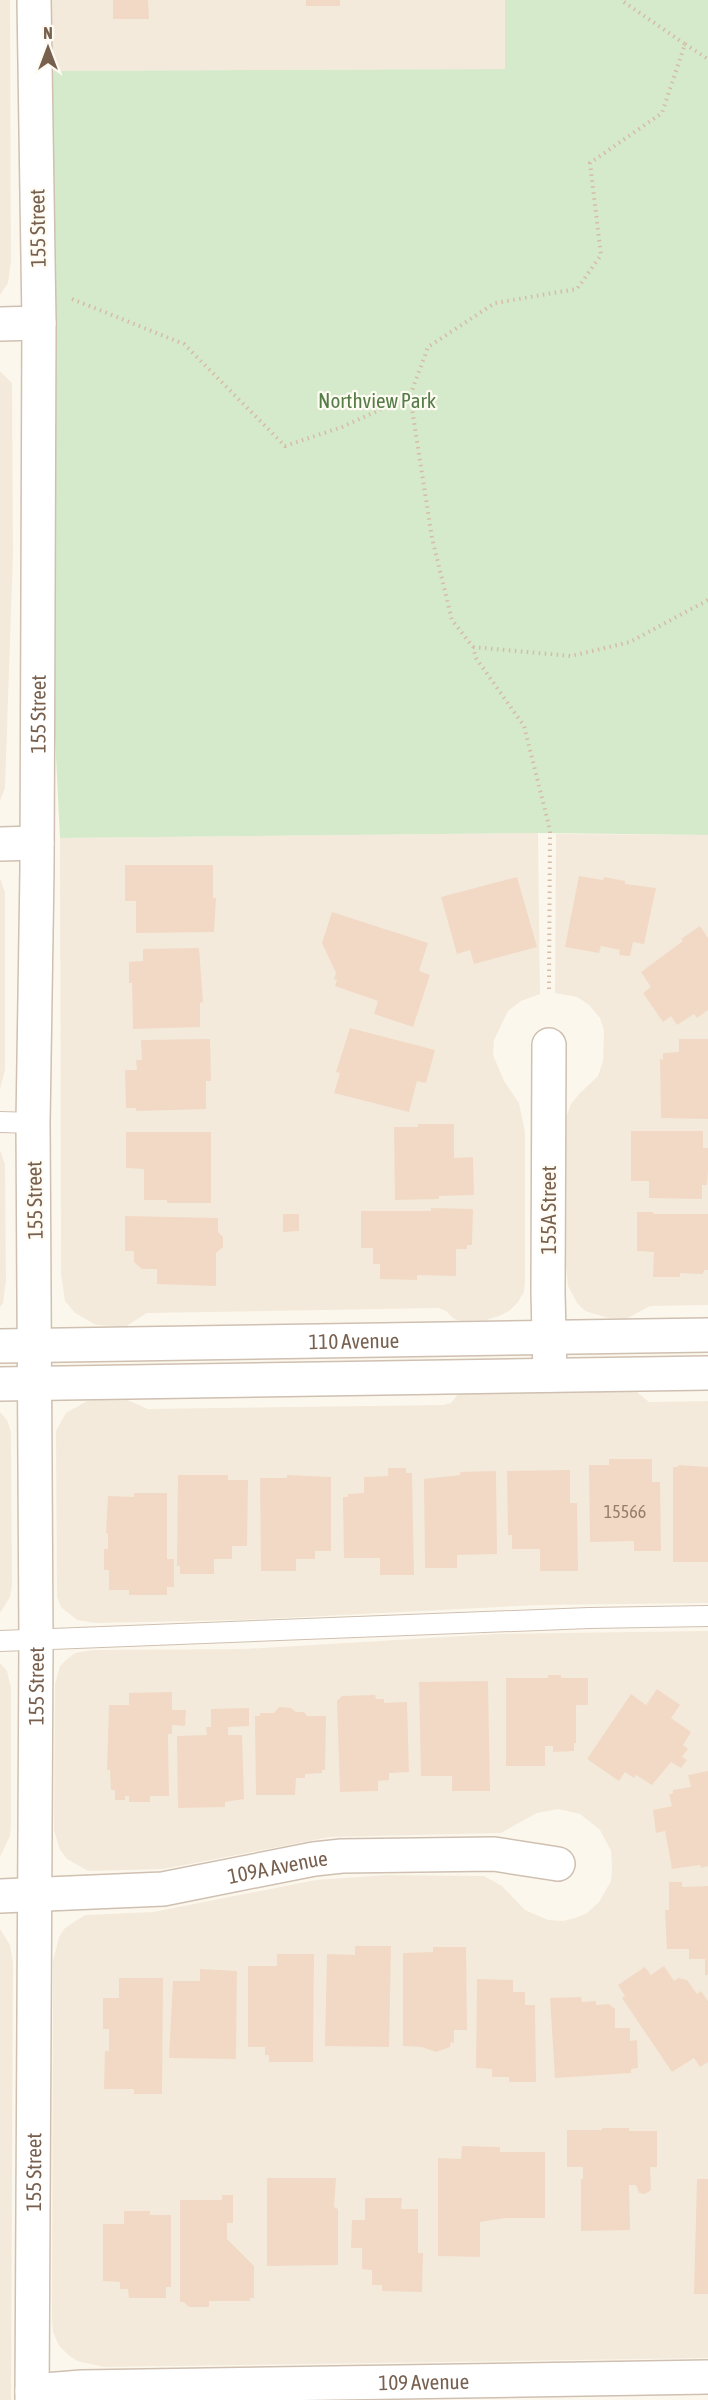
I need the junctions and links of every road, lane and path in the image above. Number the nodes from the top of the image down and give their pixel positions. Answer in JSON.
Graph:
{"nodes":[{"id":1,"x":33,"y":0,"type":"edge"},
{"id":2,"x":621,"y":0,"type":"edge"},
{"id":3,"x":685,"y":44,"type":"junction"},
{"id":4,"x":708,"y":59,"type":"edge"},
{"id":5,"x":61,"y":299,"type":"dead end"},
{"id":6,"x":39,"y":323,"type":"junction"},
{"id":7,"x":0,"y":324,"type":"edge"},
{"id":8,"x":410,"y":396,"type":"junction"},
{"id":9,"x":708,"y":600,"type":"edge"},
{"id":10,"x":473,"y":647,"type":"junction"},
{"id":11,"x":37,"y":843,"type":"junction"},
{"id":12,"x":0,"y":844,"type":"edge"},
{"id":13,"x":549,"y":989,"type":"dead end"},
{"id":14,"x":549,"y":1046,"type":"dead end"},
{"id":15,"x":0,"y":1122,"type":"edge"},
{"id":16,"x":33,"y":1123,"type":"junction"},
{"id":17,"x":708,"y":1335,"type":"edge"},
{"id":18,"x":550,"y":1337,"type":"junction"},
{"id":19,"x":0,"y":1346,"type":"edge"},
{"id":20,"x":35,"y":1346,"type":"junction"},
{"id":21,"x":708,"y":1373,"type":"edge"},
{"id":22,"x":550,"y":1375,"type":"junction"},
{"id":23,"x":0,"y":1384,"type":"edge"},
{"id":24,"x":34,"y":1384,"type":"junction"},
{"id":25,"x":708,"y":1616,"type":"edge"},
{"id":26,"x":0,"y":1641,"type":"edge"},
{"id":27,"x":36,"y":1641,"type":"junction"},
{"id":28,"x":558,"y":1864,"type":"dead end"},
{"id":29,"x":34,"y":1895,"type":"junction"},
{"id":30,"x":0,"y":1896,"type":"edge"},
{"id":31,"x":708,"y":2377,"type":"edge"},
{"id":32,"x":32,"y":2395,"type":"edge"}],
"edges":[{"from":1,"to":6,"type":"street","name":"155 Street"},
{"from":2,"to":3,"type":"path"},
{"from":3,"to":4,"type":"path"},
{"from":3,"to":8,"type":"path"},
{"from":5,"to":8,"type":"path"},
{"from":6,"to":7,"type":"street"},
{"from":6,"to":11,"type":"street","name":"155 Street"},
{"from":8,"to":10,"type":"path"},
{"from":9,"to":10,"type":"path"},
{"from":10,"to":13,"type":"path"},
{"from":11,"to":12,"type":"street"},
{"from":11,"to":16,"type":"street","name":"155 Street"},
{"from":14,"to":18,"type":"street","name":"155A Street"},
{"from":15,"to":16,"type":"lane"},
{"from":16,"to":20,"type":"street","name":"155 Street"},
{"from":17,"to":18,"type":"street","name":"110 Avenue"},
{"from":18,"to":20,"type":"street","name":"110 Avenue"},
{"from":18,"to":22,"type":"street","name":"155A Street"},
{"from":19,"to":20,"type":"street","name":"110 Avenue"},
{"from":20,"to":24,"type":"street","name":"155 Street"},
{"from":21,"to":22,"type":"street","name":"110 Avenue"},
{"from":22,"to":24,"type":"street","name":"110 Avenue"},
{"from":23,"to":24,"type":"street","name":"110 Avenue"},
{"from":24,"to":27,"type":"street","name":"155 Street"},
{"from":25,"to":27,"type":"lane"},
{"from":26,"to":27,"type":"lane"},
{"from":27,"to":29,"type":"street","name":"155 Street"},
{"from":28,"to":29,"type":"street","name":"109A Avenue"},
{"from":29,"to":30,"type":"street","name":"109A Avenue"},
{"from":29,"to":32,"type":"street","name":"155 Street"},
{"from":31,"to":32,"type":"street","name":"109 Avenue"}]}
